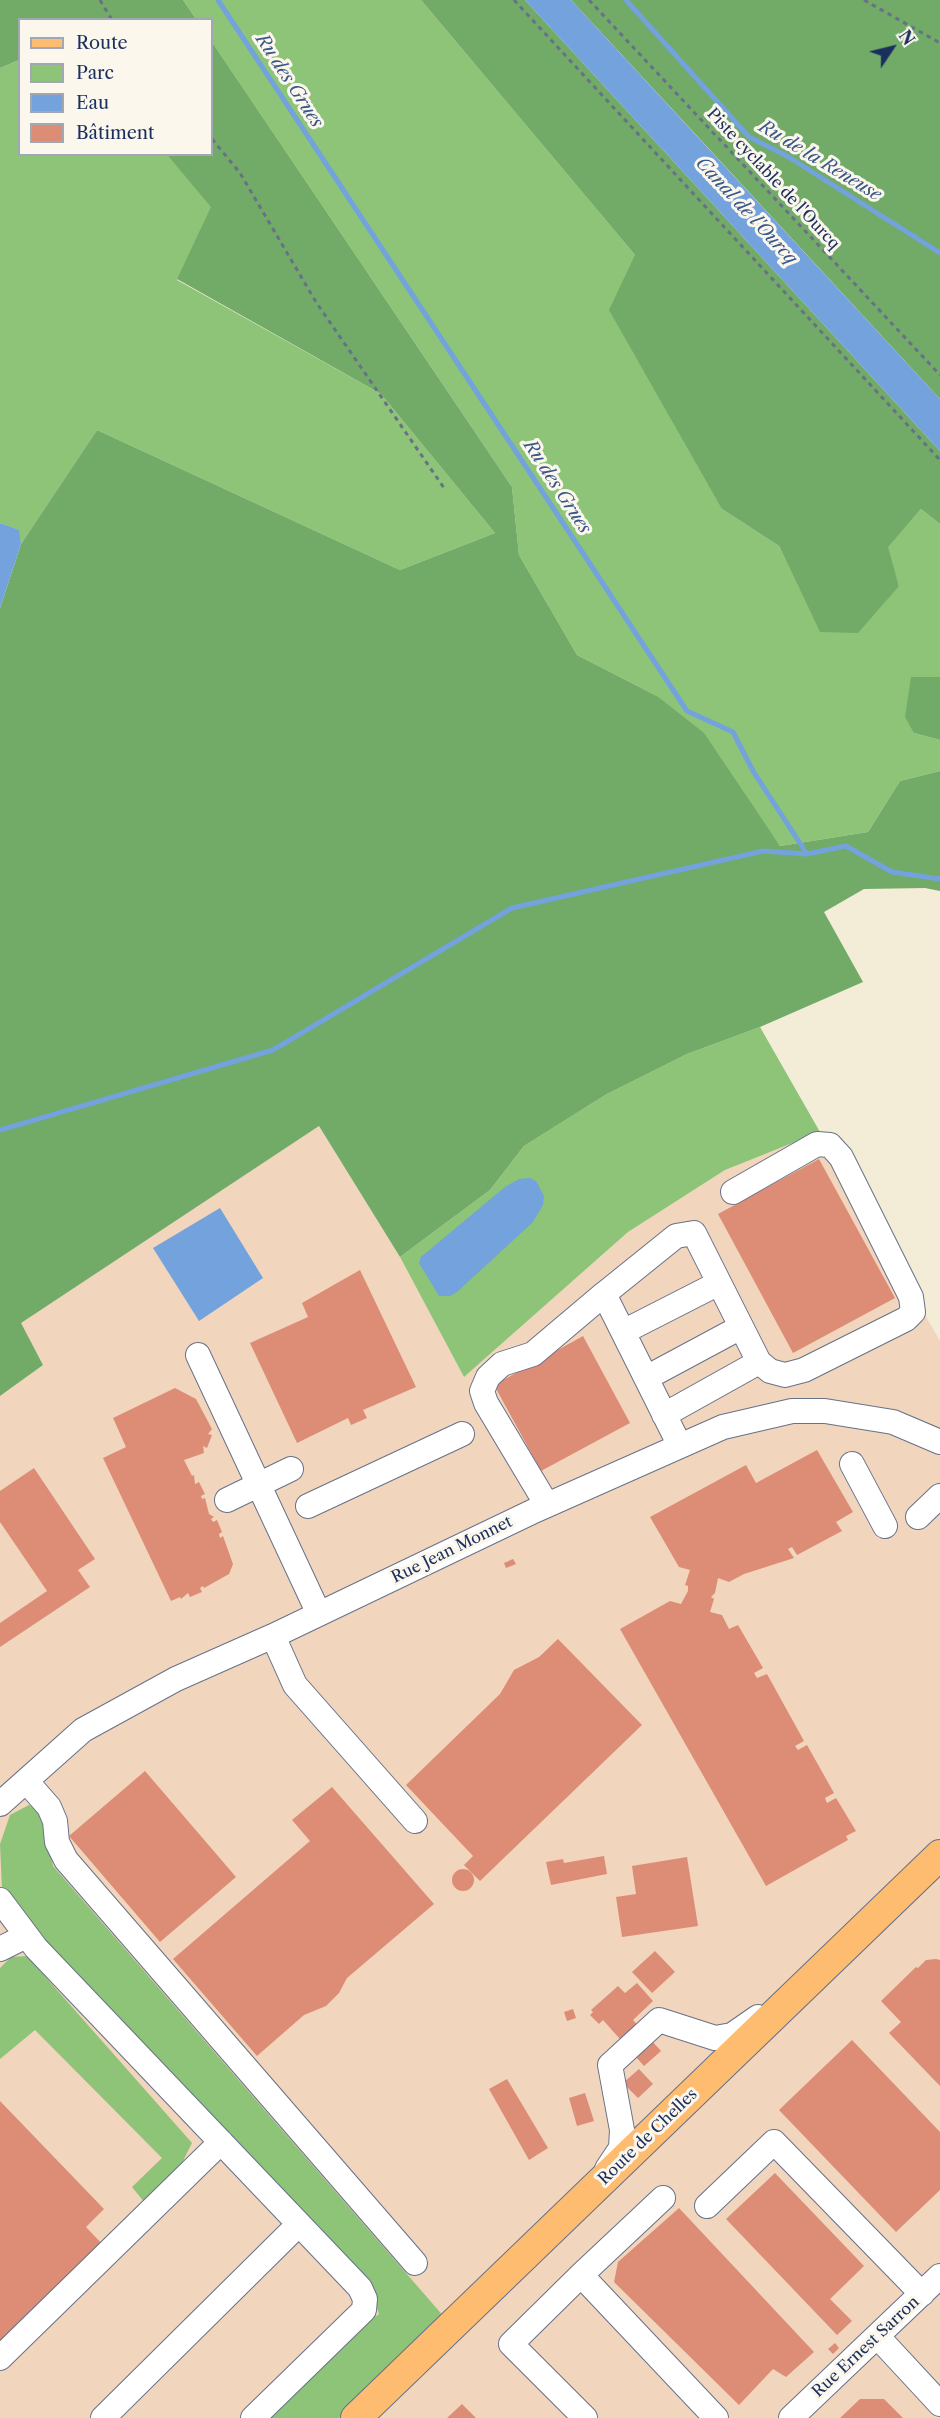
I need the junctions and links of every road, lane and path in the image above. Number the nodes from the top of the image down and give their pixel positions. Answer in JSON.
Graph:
{"nodes":[{"id":1,"x":100,"y":0,"type":"edge"},
{"id":2,"x":514,"y":0,"type":"edge"},
{"id":3,"x":589,"y":0,"type":"edge"},
{"id":4,"x":864,"y":0,"type":"edge"},
{"id":5,"x":111,"y":18,"type":"edge"},
{"id":6,"x":940,"y":43,"type":"edge"},
{"id":7,"x":213,"y":140,"type":"edge"},
{"id":8,"x":940,"y":375,"type":"edge"},
{"id":9,"x":940,"y":460,"type":"edge"},
{"id":10,"x":444,"y":488,"type":"dead end"},
{"id":11,"x":733,"y":1192,"type":"dead end"},
{"id":12,"x":719,"y":1283,"type":"junction"},
{"id":13,"x":604,"y":1294,"type":"junction"},
{"id":14,"x":741,"y":1327,"type":"junction"},
{"id":15,"x":623,"y":1332,"type":"junction"},
{"id":16,"x":198,"y":1355,"type":"dead end"},
{"id":17,"x":759,"y":1362,"type":"junction"},
{"id":18,"x":646,"y":1378,"type":"junction"},
{"id":19,"x":664,"y":1414,"type":"junction"},
{"id":20,"x":462,"y":1434,"type":"dead end"},
{"id":21,"x":940,"y":1442,"type":"edge"},
{"id":22,"x":680,"y":1446,"type":"junction"},
{"id":23,"x":852,"y":1464,"type":"dead end"},
{"id":24,"x":291,"y":1468,"type":"dead end"},
{"id":25,"x":258,"y":1484,"type":"junction"},
{"id":26,"x":940,"y":1496,"type":"edge"},
{"id":27,"x":227,"y":1500,"type":"dead end"},
{"id":28,"x":547,"y":1505,"type":"junction"},
{"id":29,"x":308,"y":1506,"type":"dead end"},
{"id":30,"x":918,"y":1517,"type":"dead end"},
{"id":31,"x":885,"y":1526,"type":"dead end"},
{"id":32,"x":319,"y":1614,"type":"junction"},
{"id":33,"x":273,"y":1636,"type":"junction"},
{"id":34,"x":27,"y":1782,"type":"junction"},
{"id":35,"x":0,"y":1804,"type":"edge"},
{"id":36,"x":415,"y":1821,"type":"dead end"},
{"id":37,"x":940,"y":1855,"type":"edge"},
{"id":38,"x":0,"y":1900,"type":"edge"},
{"id":39,"x":14,"y":1941,"type":"edge"},
{"id":40,"x":814,"y":1978,"type":"junction"},
{"id":41,"x":221,"y":2142,"type":"junction"},
{"id":42,"x":594,"y":2188,"type":"junction"},
{"id":43,"x":663,"y":2198,"type":"dead end"},
{"id":44,"x":707,"y":2206,"type":"dead end"},
{"id":45,"x":299,"y":2224,"type":"junction"},
{"id":46,"x":415,"y":2264,"type":"dead end"},
{"id":47,"x":581,"y":2275,"type":"junction"},
{"id":48,"x":940,"y":2276,"type":"edge"},
{"id":49,"x":922,"y":2294,"type":"junction"},
{"id":50,"x":877,"y":2336,"type":"junction"},
{"id":51,"x":0,"y":2358,"type":"edge"},
{"id":52,"x":940,"y":2404,"type":"edge"},
{"id":53,"x":103,"y":2418,"type":"edge"},
{"id":54,"x":253,"y":2418,"type":"edge"},
{"id":55,"x":356,"y":2418,"type":"edge"},
{"id":56,"x":585,"y":2418,"type":"edge"},
{"id":57,"x":716,"y":2418,"type":"edge"},
{"id":58,"x":791,"y":2418,"type":"edge"}],
"edges":[{"from":1,"to":5,"type":"path"},
{"from":2,"to":9,"type":"path"},
{"from":3,"to":8,"type":"path","name":"Piste cyclable de l'Ourcq"},
{"from":4,"to":6,"type":"path"},
{"from":7,"to":10,"type":"path"},
{"from":11,"to":17,"type":"street"},
{"from":12,"to":13,"type":"street"},
{"from":12,"to":14,"type":"street"},
{"from":12,"to":15,"type":"street"},
{"from":13,"to":15,"type":"street"},
{"from":13,"to":28,"type":"street"},
{"from":14,"to":17,"type":"street"},
{"from":14,"to":18,"type":"street"},
{"from":15,"to":18,"type":"street"},
{"from":16,"to":25,"type":"street"},
{"from":17,"to":19,"type":"street"},
{"from":18,"to":19,"type":"street"},
{"from":19,"to":22,"type":"street"},
{"from":20,"to":29,"type":"street"},
{"from":21,"to":22,"type":"street","name":"Rue Jean Monnet"},
{"from":22,"to":28,"type":"street","name":"Rue Jean Monnet"},
{"from":23,"to":31,"type":"street"},
{"from":24,"to":25,"type":"street"},
{"from":25,"to":27,"type":"street"},
{"from":25,"to":32,"type":"street"},
{"from":26,"to":30,"type":"street"},
{"from":28,"to":32,"type":"street","name":"Rue Jean Monnet"},
{"from":32,"to":33,"type":"street","name":"Rue Jean Monnet"},
{"from":33,"to":34,"type":"street","name":"Rue Jean Monnet"},
{"from":33,"to":36,"type":"street"},
{"from":34,"to":35,"type":"street","name":"Rue Jean Monnet"},
{"from":34,"to":46,"type":"street"},
{"from":37,"to":40,"type":"main road","name":"Route de Chelles"},
{"from":38,"to":39,"type":"street"},
{"from":39,"to":41,"type":"street"},
{"from":40,"to":42,"type":"main road","name":"Route de Chelles"},
{"from":40,"to":42,"type":"street"},
{"from":41,"to":45,"type":"street"},
{"from":41,"to":51,"type":"street"},
{"from":42,"to":55,"type":"main road","name":"Route de Chelles"},
{"from":43,"to":47,"type":"street"},
{"from":44,"to":49,"type":"street"},
{"from":45,"to":53,"type":"street"},
{"from":45,"to":54,"type":"street"},
{"from":47,"to":56,"type":"street"},
{"from":47,"to":57,"type":"street"},
{"from":48,"to":49,"type":"street","name":"Rue Ernest Sarron"},
{"from":49,"to":50,"type":"street","name":"Rue Ernest Sarron"},
{"from":50,"to":52,"type":"street"},
{"from":50,"to":58,"type":"street","name":"Rue Ernest Sarron"}]}
